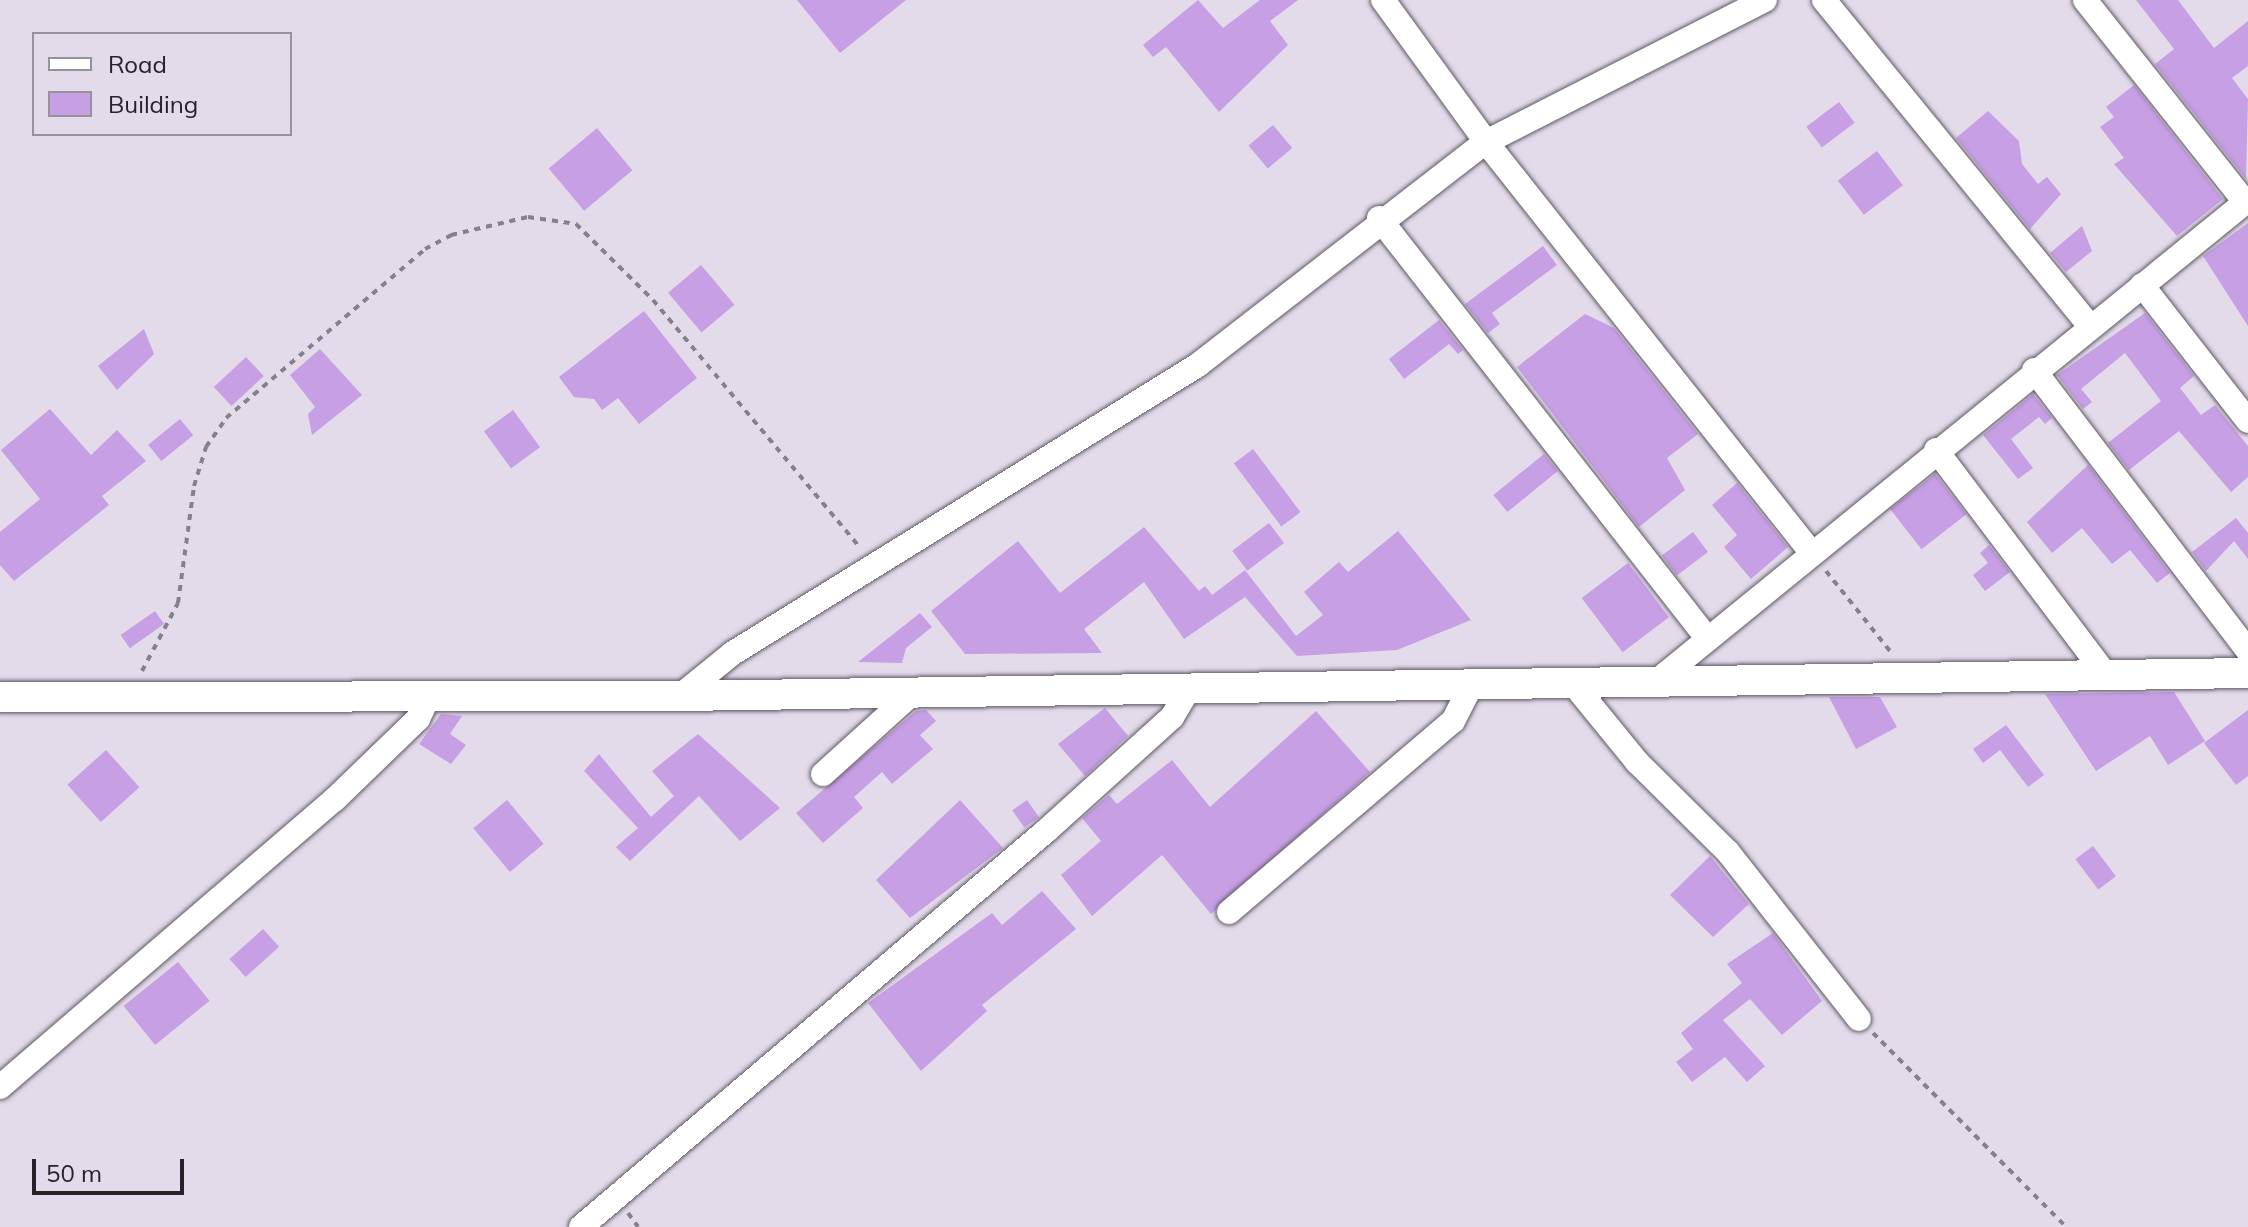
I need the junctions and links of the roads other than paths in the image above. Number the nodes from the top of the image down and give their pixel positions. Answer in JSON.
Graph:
{"nodes":[{"id":1,"x":1383,"y":0,"type":"edge"},
{"id":2,"x":1765,"y":0,"type":"edge"},
{"id":3,"x":1824,"y":0,"type":"edge"},
{"id":4,"x":2085,"y":0,"type":"edge"},
{"id":5,"x":1486,"y":142,"type":"junction"},
{"id":6,"x":2246,"y":201,"type":"edge"},
{"id":7,"x":1379,"y":218,"type":"junction"},
{"id":8,"x":2142,"y":285,"type":"junction"},
{"id":9,"x":2090,"y":326,"type":"junction"},
{"id":10,"x":2034,"y":370,"type":"junction"},
{"id":11,"x":2248,"y":421,"type":"edge"},
{"id":12,"x":1936,"y":450,"type":"junction"},
{"id":13,"x":1810,"y":551,"type":"junction"},
{"id":14,"x":1707,"y":638,"type":"junction"},
{"id":15,"x":2248,"y":651,"type":"edge"},
{"id":16,"x":2248,"y":673,"type":"edge"},
{"id":17,"x":2106,"y":675,"type":"junction"},
{"id":18,"x":1658,"y":680,"type":"junction"},
{"id":19,"x":1571,"y":681,"type":"junction"},
{"id":20,"x":1472,"y":684,"type":"junction"},
{"id":21,"x":1189,"y":689,"type":"junction"},
{"id":22,"x":915,"y":691,"type":"junction"},
{"id":23,"x":680,"y":696,"type":"junction"},
{"id":24,"x":0,"y":697,"type":"edge"},
{"id":25,"x":428,"y":698,"type":"junction"},
{"id":26,"x":823,"y":774,"type":"dead end"},
{"id":27,"x":1229,"y":912,"type":"dead end"},
{"id":28,"x":1859,"y":1019,"type":"road end"},
{"id":29,"x":0,"y":1087,"type":"edge"},
{"id":30,"x":581,"y":1227,"type":"edge"}],
"edges":[{"from":1,"to":5,"type":"street"},
{"from":2,"to":5,"type":"street"},
{"from":3,"to":9,"type":"street"},
{"from":4,"to":6,"type":"street"},
{"from":5,"to":7,"type":"street"},
{"from":5,"to":13,"type":"street"},
{"from":6,"to":8,"type":"street"},
{"from":7,"to":14,"type":"street"},
{"from":7,"to":23,"type":"street"},
{"from":8,"to":9,"type":"street"},
{"from":8,"to":11,"type":"street"},
{"from":9,"to":10,"type":"street"},
{"from":10,"to":12,"type":"street"},
{"from":10,"to":15,"type":"street"},
{"from":12,"to":13,"type":"street"},
{"from":12,"to":17,"type":"street"},
{"from":13,"to":14,"type":"street"},
{"from":14,"to":18,"type":"street"},
{"from":16,"to":17,"type":"street"},
{"from":17,"to":18,"type":"street"},
{"from":18,"to":19,"type":"street"},
{"from":19,"to":20,"type":"street"},
{"from":19,"to":28,"type":"street"},
{"from":20,"to":21,"type":"street"},
{"from":20,"to":27,"type":"street"},
{"from":21,"to":22,"type":"street"},
{"from":21,"to":30,"type":"street"},
{"from":22,"to":23,"type":"street"},
{"from":22,"to":26,"type":"street"},
{"from":23,"to":25,"type":"street"},
{"from":24,"to":25,"type":"street"},
{"from":25,"to":29,"type":"street"}]}
